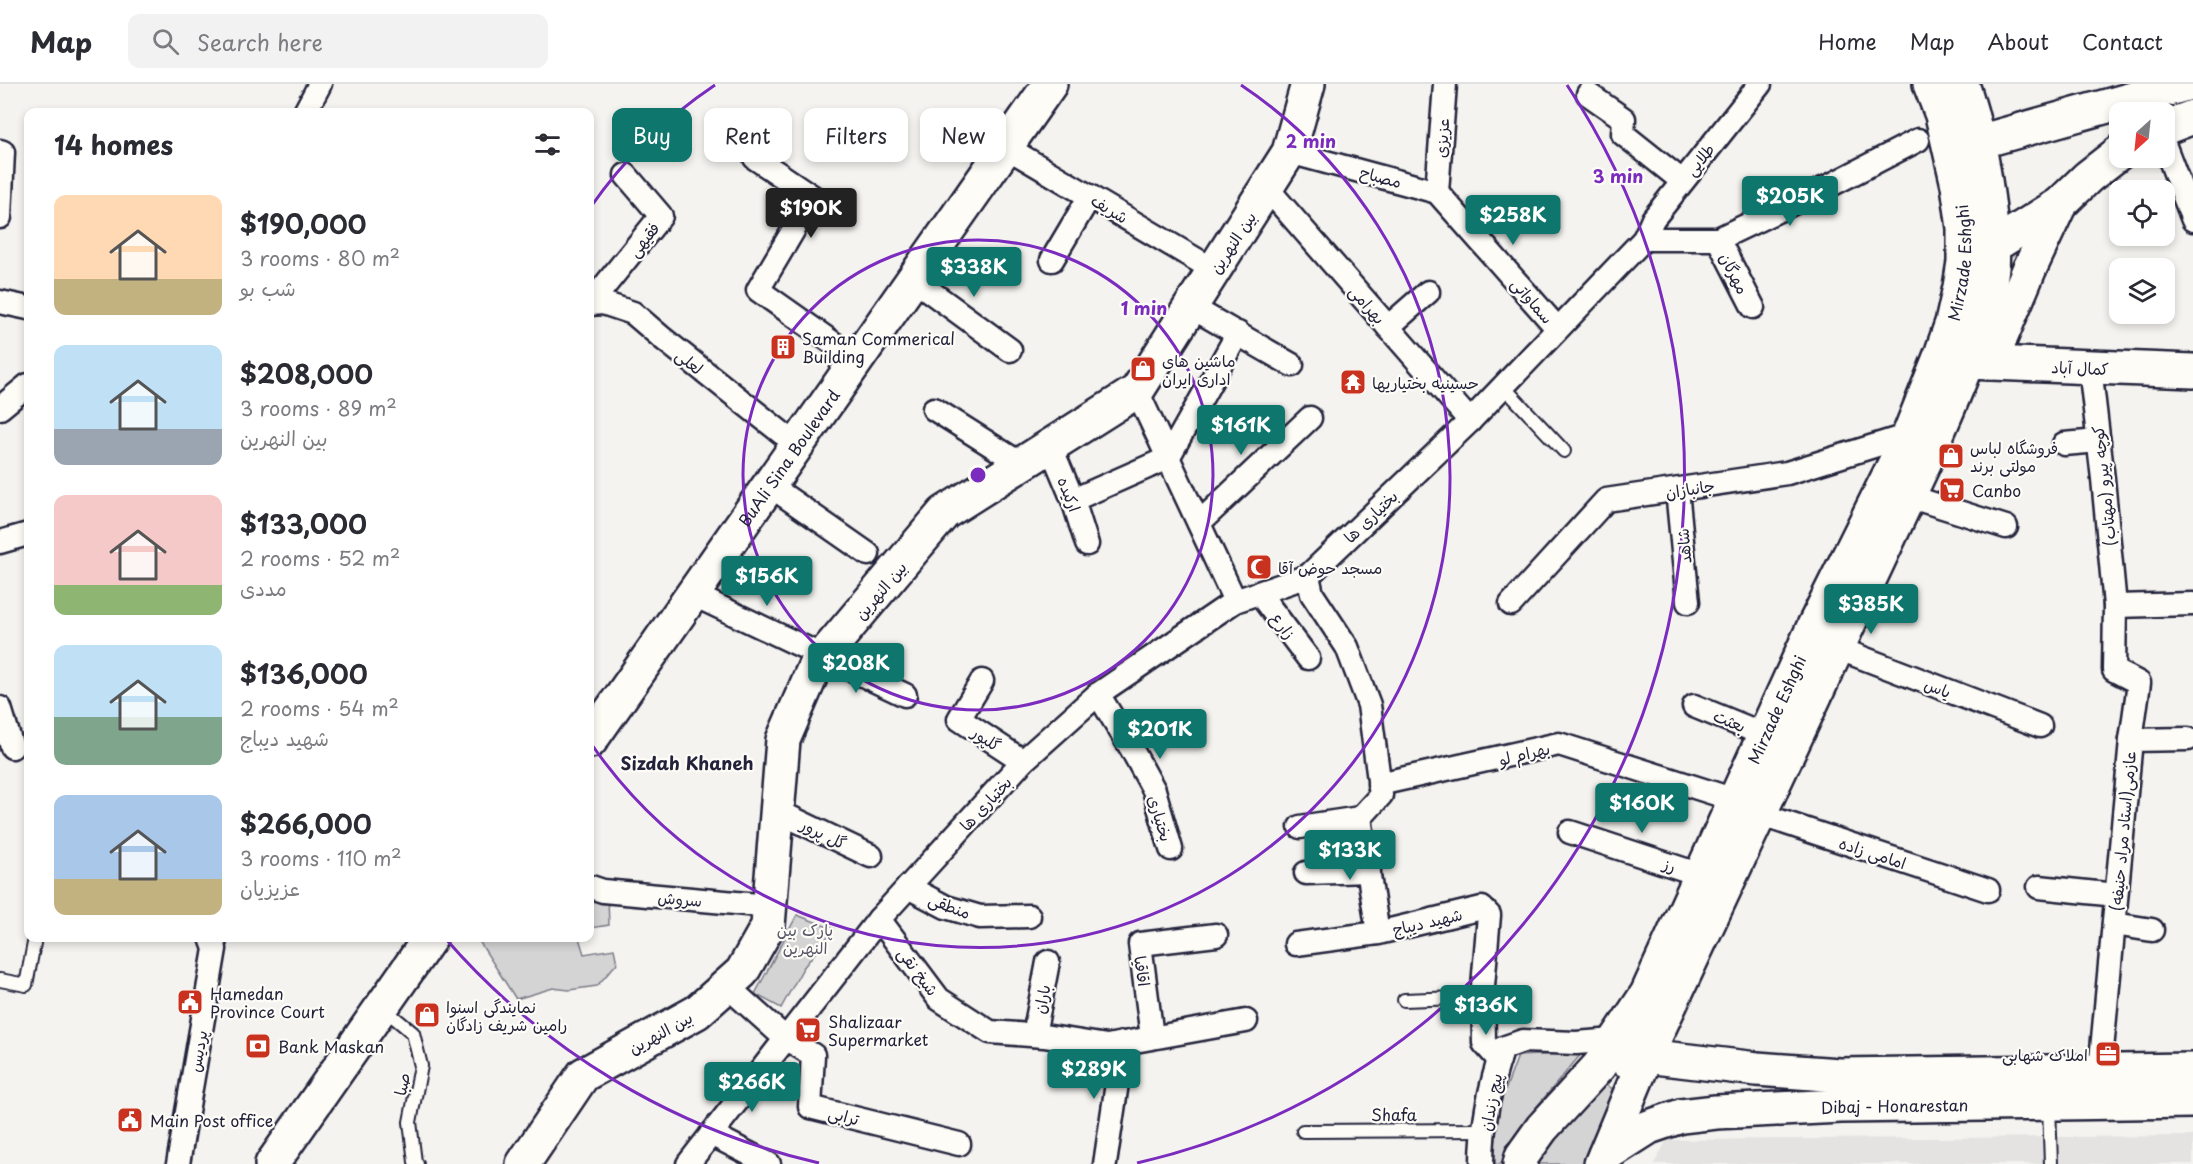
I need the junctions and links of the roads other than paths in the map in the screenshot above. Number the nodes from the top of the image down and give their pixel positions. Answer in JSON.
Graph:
{"nodes":[{"id":1,"x":320,"y":84,"type":"edge"},
{"id":2,"x":1029,"y":84,"type":"edge"},
{"id":3,"x":1050,"y":84,"type":"edge"},
{"id":4,"x":1308,"y":84,"type":"edge"},
{"id":5,"x":1445,"y":84,"type":"edge"},
{"id":6,"x":1930,"y":84,"type":"edge"},
{"id":7,"x":1962,"y":84,"type":"edge"},
{"id":8,"x":2186,"y":84,"type":"edge"},
{"id":9,"x":1756,"y":85,"type":"edge"},
{"id":10,"x":1588,"y":94,"type":"dead end"},
{"id":11,"x":307,"y":108,"type":"edge"},
{"id":12,"x":2193,"y":117,"type":"edge"},
{"id":13,"x":2175,"y":124,"type":"edge"},
{"id":14,"x":1917,"y":140,"type":"dead end"},
{"id":15,"x":1964,"y":146,"type":"junction"},
{"id":16,"x":1006,"y":147,"type":"joint"},
{"id":17,"x":0,"y":152,"type":"edge"},
{"id":18,"x":1289,"y":152,"type":"junction"},
{"id":19,"x":2109,"y":161,"type":"edge"},
{"id":20,"x":761,"y":162,"type":"edge"},
{"id":21,"x":995,"y":162,"type":"edge"},
{"id":22,"x":2173,"y":168,"type":"edge"},
{"id":23,"x":626,"y":175,"type":"dead end"},
{"id":24,"x":1682,"y":181,"type":"junction"},
{"id":25,"x":1266,"y":188,"type":"junction"},
{"id":26,"x":1437,"y":192,"type":"junction"},
{"id":27,"x":1090,"y":196,"type":"junction"},
{"id":28,"x":2060,"y":204,"type":"junction"},
{"id":29,"x":0,"y":217,"type":"edge"},
{"id":30,"x":2193,"y":220,"type":"edge"},
{"id":31,"x":1644,"y":238,"type":"junction"},
{"id":32,"x":1718,"y":239,"type":"junction"},
{"id":33,"x":1992,"y":246,"type":"junction"},
{"id":34,"x":1052,"y":260,"type":"dead end"},
{"id":35,"x":1214,"y":270,"type":"junction"},
{"id":36,"x":913,"y":279,"type":"junction"},
{"id":37,"x":1428,"y":292,"type":"dead end"},
{"id":38,"x":594,"y":299,"type":"edge"},
{"id":39,"x":0,"y":302,"type":"edge"},
{"id":40,"x":594,"y":304,"type":"edge"},
{"id":41,"x":1191,"y":306,"type":"junction"},
{"id":42,"x":24,"y":307,"type":"edge"},
{"id":43,"x":1753,"y":307,"type":"dead end"},
{"id":44,"x":1388,"y":327,"type":"junction"},
{"id":45,"x":1557,"y":328,"type":"junction"},
{"id":46,"x":1238,"y":333,"type":"junction"},
{"id":47,"x":843,"y":350,"type":"junction"},
{"id":48,"x":1010,"y":350,"type":"dead end"},
{"id":49,"x":1979,"y":362,"type":"junction"},
{"id":50,"x":1292,"y":364,"type":"dead end"},
{"id":51,"x":2090,"y":367,"type":"junction"},
{"id":52,"x":2193,"y":371,"type":"edge"},
{"id":53,"x":1503,"y":386,"type":"junction"},
{"id":54,"x":24,"y":388,"type":"edge"},
{"id":55,"x":1137,"y":390,"type":"junction"},
{"id":56,"x":0,"y":408,"type":"edge"},
{"id":57,"x":934,"y":410,"type":"dead end"},
{"id":58,"x":1310,"y":418,"type":"dead end"},
{"id":59,"x":1470,"y":421,"type":"junction"},
{"id":60,"x":783,"y":435,"type":"junction"},
{"id":61,"x":1920,"y":440,"type":"junction"},
{"id":62,"x":2099,"y":441,"type":"junction"},
{"id":63,"x":2064,"y":444,"type":"dead end"},
{"id":64,"x":1050,"y":445,"type":"junction"},
{"id":65,"x":1564,"y":451,"type":"dead end"},
{"id":66,"x":1168,"y":458,"type":"junction"},
{"id":67,"x":1021,"y":464,"type":"junction"},
{"id":68,"x":769,"y":485,"type":"junction"},
{"id":69,"x":1677,"y":490,"type":"junction"},
{"id":70,"x":1908,"y":496,"type":"junction"},
{"id":71,"x":1073,"y":500,"type":"junction"},
{"id":72,"x":1199,"y":523,"type":"junction"},
{"id":73,"x":2006,"y":527,"type":"dead end"},
{"id":74,"x":24,"y":535,"type":"edge"},
{"id":75,"x":0,"y":542,"type":"edge"},
{"id":76,"x":1086,"y":544,"type":"dead end"},
{"id":77,"x":868,"y":554,"type":"dead end"},
{"id":78,"x":1308,"y":576,"type":"junction"},
{"id":79,"x":1260,"y":593,"type":"junction"},
{"id":80,"x":692,"y":594,"type":"junction"},
{"id":81,"x":1235,"y":601,"type":"junction"},
{"id":82,"x":1688,"y":602,"type":"dead end"},
{"id":83,"x":1511,"y":604,"type":"dead end"},
{"id":84,"x":2193,"y":604,"type":"edge"},
{"id":85,"x":2115,"y":606,"type":"junction"},
{"id":86,"x":1837,"y":648,"type":"junction"},
{"id":87,"x":824,"y":656,"type":"junction"},
{"id":88,"x":1308,"y":658,"type":"dead end"},
{"id":89,"x":982,"y":681,"type":"dead end"},
{"id":90,"x":1098,"y":694,"type":"junction"},
{"id":91,"x":905,"y":695,"type":"dead end"},
{"id":92,"x":594,"y":704,"type":"edge"},
{"id":93,"x":1694,"y":706,"type":"dead end"},
{"id":94,"x":0,"y":708,"type":"edge"},
{"id":95,"x":2040,"y":726,"type":"dead end"},
{"id":96,"x":594,"y":735,"type":"edge"},
{"id":97,"x":1765,"y":735,"type":"junction"},
{"id":98,"x":2188,"y":739,"type":"dead end"},
{"id":99,"x":2130,"y":740,"type":"junction"},
{"id":100,"x":14,"y":748,"type":"edge"},
{"id":101,"x":1023,"y":761,"type":"junction"},
{"id":102,"x":1379,"y":784,"type":"junction"},
{"id":103,"x":1747,"y":807,"type":"junction"},
{"id":104,"x":777,"y":811,"type":"junction"},
{"id":105,"x":1360,"y":818,"type":"junction"},
{"id":106,"x":1300,"y":827,"type":"dead end"},
{"id":107,"x":1570,"y":832,"type":"dead end"},
{"id":108,"x":1171,"y":849,"type":"dead end"},
{"id":109,"x":871,"y":856,"type":"dead end"},
{"id":110,"x":1369,"y":871,"type":"junction"},
{"id":111,"x":1306,"y":873,"type":"dead end"},
{"id":112,"x":1701,"y":874,"type":"junction"},
{"id":113,"x":908,"y":887,"type":"junction"},
{"id":114,"x":2039,"y":887,"type":"dead end"},
{"id":115,"x":594,"y":888,"type":"edge"},
{"id":116,"x":1988,"y":890,"type":"dead end"},
{"id":117,"x":2116,"y":895,"type":"junction"},
{"id":118,"x":769,"y":906,"type":"junction"},
{"id":119,"x":1029,"y":916,"type":"dead end"},
{"id":120,"x":879,"y":919,"type":"junction"},
{"id":121,"x":2114,"y":924,"type":"junction"},
{"id":122,"x":2152,"y":930,"type":"dead end"},
{"id":123,"x":1378,"y":933,"type":"junction"},
{"id":124,"x":1216,"y":935,"type":"dead end"},
{"id":125,"x":33,"y":942,"type":"edge"},
{"id":126,"x":212,"y":942,"type":"edge"},
{"id":127,"x":427,"y":942,"type":"edge"},
{"id":128,"x":449,"y":942,"type":"edge"},
{"id":129,"x":1296,"y":944,"type":"dead end"},
{"id":130,"x":1048,"y":962,"type":"dead end"},
{"id":131,"x":0,"y":980,"type":"edge"},
{"id":132,"x":727,"y":986,"type":"junction"},
{"id":133,"x":1483,"y":997,"type":"junction"},
{"id":134,"x":1404,"y":1000,"type":"dead end"},
{"id":135,"x":396,"y":1018,"type":"junction"},
{"id":136,"x":1246,"y":1021,"type":"dead end"},
{"id":137,"x":1034,"y":1035,"type":"junction"},
{"id":138,"x":1152,"y":1037,"type":"junction"},
{"id":139,"x":785,"y":1038,"type":"junction"},
{"id":140,"x":1123,"y":1042,"type":"junction"},
{"id":141,"x":1607,"y":1052,"type":"junction"},
{"id":142,"x":1646,"y":1056,"type":"junction"},
{"id":143,"x":1499,"y":1060,"type":"junction"},
{"id":144,"x":2193,"y":1070,"type":"edge"},
{"id":145,"x":2100,"y":1071,"type":"junction"},
{"id":146,"x":1840,"y":1090,"type":"junction"},
{"id":147,"x":2193,"y":1101,"type":"edge"},
{"id":148,"x":2049,"y":1104,"type":"junction"},
{"id":149,"x":1485,"y":1130,"type":"junction"},
{"id":150,"x":1303,"y":1131,"type":"dead end"},
{"id":151,"x":711,"y":1134,"type":"junction"},
{"id":152,"x":959,"y":1144,"type":"dead end"},
{"id":153,"x":1603,"y":1159,"type":"edge"},
{"id":154,"x":178,"y":1164,"type":"edge"},
{"id":155,"x":272,"y":1164,"type":"edge"},
{"id":156,"x":293,"y":1164,"type":"edge"},
{"id":157,"x":417,"y":1164,"type":"edge"},
{"id":158,"x":523,"y":1164,"type":"edge"},
{"id":159,"x":688,"y":1164,"type":"edge"},
{"id":160,"x":769,"y":1164,"type":"edge"},
{"id":161,"x":1105,"y":1164,"type":"edge"},
{"id":162,"x":1482,"y":1164,"type":"edge"},
{"id":163,"x":1520,"y":1164,"type":"edge"},
{"id":164,"x":2050,"y":1164,"type":"edge"}],
"edges":[{"from":1,"to":11,"type":"street"},
{"from":2,"to":47,"type":"main road","name":"BuAli Sina Boulevard"},
{"from":3,"to":16,"type":"main road","name":"BuAli Sina Boulevard"},
{"from":4,"to":18,"type":"main road","name":"بین النهرین"},
{"from":5,"to":26,"type":"street","name":"عزیزی"},
{"from":6,"to":15,"type":"main road","name":"Mirzade Eshghi"},
{"from":7,"to":15,"type":"main road","name":"Mirzade Eshghi"},
{"from":8,"to":15,"type":"main road"},
{"from":9,"to":24,"type":"street","name":"طلایی"},
{"from":10,"to":24,"type":"street"},
{"from":12,"to":13,"type":"main road"},
{"from":14,"to":32,"type":"street"},
{"from":15,"to":33,"type":"main road","name":"Mirzade Eshghi"},
{"from":15,"to":61,"type":"main road","name":"Mirzade Eshghi"},
{"from":16,"to":27,"type":"street","name":"شریف"},
{"from":17,"to":29,"type":"street"},
{"from":18,"to":25,"type":"main road","name":"بین النهرین"},
{"from":18,"to":26,"type":"street","name":"مصباح"},
{"from":19,"to":28,"type":"main road"},
{"from":20,"to":47,"type":"street"},
{"from":21,"to":36,"type":"main road","name":"BuAli Sina Boulevard"},
{"from":22,"to":30,"type":"street"},
{"from":23,"to":38,"type":"street","name":"فقیهی"},
{"from":24,"to":31,"type":"street","name":"طلایی"},
{"from":25,"to":35,"type":"main road","name":"بین النهرین"},
{"from":25,"to":44,"type":"street","name":"بهرامی"},
{"from":26,"to":45,"type":"street","name":"سماواتی"},
{"from":27,"to":34,"type":"street"},
{"from":27,"to":35,"type":"street","name":"شریف"},
{"from":28,"to":33,"type":"main road"},
{"from":28,"to":49,"type":"main road"},
{"from":31,"to":32,"type":"street"},
{"from":31,"to":45,"type":"street","name":"بختیاری ها"},
{"from":32,"to":43,"type":"street","name":"مهرگان"},
{"from":33,"to":49,"type":"main road","name":"Mirzade Eshghi"},
{"from":35,"to":41,"type":"main road","name":"بین النهرین"},
{"from":36,"to":48,"type":"street"},
{"from":36,"to":68,"type":"main road","name":"BuAli Sina Boulevard"},
{"from":37,"to":44,"type":"street"},
{"from":39,"to":42,"type":"street"},
{"from":40,"to":60,"type":"street","name":"لعلی"},
{"from":41,"to":46,"type":"street"},
{"from":41,"to":55,"type":"main road","name":"بین النهرین"},
{"from":44,"to":59,"type":"street","name":"بهرامی"},
{"from":45,"to":53,"type":"street","name":"بختیاری ها"},
{"from":46,"to":50,"type":"street"},
{"from":46,"to":66,"type":"street"},
{"from":47,"to":60,"type":"main road","name":"BuAli Sina Boulevard"},
{"from":49,"to":51,"type":"main road","name":"کمال آباد"},
{"from":49,"to":61,"type":"main road","name":"Mirzade Eshghi"},
{"from":51,"to":52,"type":"main road","name":"کمال آباد"},
{"from":51,"to":62,"type":"street","name":"کوچه پیرو (مهتاب)"},
{"from":53,"to":59,"type":"street","name":"بختیاری ها"},
{"from":53,"to":65,"type":"lane"},
{"from":54,"to":56,"type":"street"},
{"from":55,"to":64,"type":"main road","name":"بین النهرین"},
{"from":55,"to":66,"type":"street"},
{"from":57,"to":67,"type":"street"},
{"from":58,"to":72,"type":"street"},
{"from":59,"to":78,"type":"street","name":"بختیاری ها"},
{"from":60,"to":92,"type":"main road","name":"BuAli Sina Boulevard"},
{"from":61,"to":69,"type":"street","name":"جانبازان"},
{"from":61,"to":70,"type":"main road","name":"Mirzade Eshghi"},
{"from":61,"to":97,"type":"main road","name":"Mirzade Eshghi"},
{"from":62,"to":63,"type":"street"},
{"from":62,"to":85,"type":"street","name":"کوچه پیرو (مهتاب)"},
{"from":64,"to":67,"type":"main road","name":"بین النهرین"},
{"from":64,"to":71,"type":"street","name":"ارکیده"},
{"from":66,"to":71,"type":"street"},
{"from":66,"to":72,"type":"street"},
{"from":67,"to":87,"type":"main road","name":"بین النهرین"},
{"from":68,"to":77,"type":"street"},
{"from":68,"to":80,"type":"main road","name":"BuAli Sina Boulevard"},
{"from":69,"to":82,"type":"street","name":"شاهد"},
{"from":69,"to":83,"type":"street","name":"جانبازان"},
{"from":70,"to":73,"type":"street"},
{"from":70,"to":86,"type":"main road","name":"Mirzade Eshghi"},
{"from":71,"to":76,"type":"street","name":"ارکیده"},
{"from":72,"to":81,"type":"street"},
{"from":74,"to":75,"type":"street"},
{"from":78,"to":79,"type":"street","name":"بختیاری ها"},
{"from":78,"to":102,"type":"street"},
{"from":79,"to":81,"type":"street","name":"بختیاری ها"},
{"from":79,"to":88,"type":"street","name":"زارع"},
{"from":80,"to":87,"type":"street"},
{"from":80,"to":96,"type":"main road","name":"BuAli Sina Boulevard"},
{"from":81,"to":90,"type":"street","name":"بختیاری ها"},
{"from":84,"to":85,"type":"street"},
{"from":85,"to":99,"type":"street","name":"عازمی(استاد مراد حنیفه)"},
{"from":86,"to":95,"type":"street","name":"یاس"},
{"from":86,"to":103,"type":"main road","name":"Mirzade Eshghi"},
{"from":87,"to":91,"type":"street"},
{"from":87,"to":104,"type":"main road","name":"بین النهرین"},
{"from":89,"to":101,"type":"street","name":"گلپور"},
{"from":90,"to":101,"type":"street","name":"بختیاری ها"},
{"from":90,"to":108,"type":"street","name":"بختیاری"},
{"from":93,"to":97,"type":"street","name":"بعثت"},
{"from":94,"to":100,"type":"street"},
{"from":97,"to":103,"type":"main road","name":"Mirzade Eshghi"},
{"from":98,"to":99,"type":"street"},
{"from":99,"to":117,"type":"street","name":"عازمی(استاد مراد حنیفه)"},
{"from":101,"to":113,"type":"street","name":"بختیاری ها"},
{"from":102,"to":103,"type":"street","name":"بهرام لو"},
{"from":102,"to":105,"type":"street"},
{"from":103,"to":112,"type":"main road","name":"Mirzade Eshghi"},
{"from":103,"to":116,"type":"street","name":"امامی زاده"},
{"from":103,"to":142,"type":"main road","name":"Mirzade Eshghi"},
{"from":104,"to":109,"type":"street","name":"گل پرور"},
{"from":104,"to":118,"type":"main road","name":"بین النهرین"},
{"from":105,"to":106,"type":"street"},
{"from":105,"to":110,"type":"street","name":"شهید دیباج"},
{"from":107,"to":112,"type":"street","name":"رز"},
{"from":110,"to":111,"type":"street"},
{"from":110,"to":123,"type":"street","name":"شهید دیباج"},
{"from":112,"to":141,"type":"main road","name":"Mirzade Eshghi"},
{"from":113,"to":119,"type":"street","name":"منطقی"},
{"from":113,"to":120,"type":"street","name":"بختیاری ها"},
{"from":114,"to":117,"type":"street"},
{"from":115,"to":118,"type":"street","name":"سروش"},
{"from":117,"to":121,"type":"street","name":"عازمی(استاد مراد حنیفه)"},
{"from":118,"to":132,"type":"main road","name":"بین النهرین"},
{"from":120,"to":137,"type":"street","name":"شیخ نقی"},
{"from":120,"to":139,"type":"street","name":"بختیاری ها"},
{"from":121,"to":122,"type":"street"},
{"from":121,"to":145,"type":"street","name":"عازمی(استاد مراد حنیفه)"},
{"from":123,"to":129,"type":"street"},
{"from":123,"to":133,"type":"street","name":"شهید دیباج"},
{"from":124,"to":138,"type":"street","name":"اقاقیا"},
{"from":125,"to":131,"type":"lane"},
{"from":126,"to":154,"type":"street","name":"پردیس"},
{"from":127,"to":155,"type":"main road"},
{"from":128,"to":135,"type":"main road"},
{"from":130,"to":137,"type":"street","name":"باران"},
{"from":132,"to":139,"type":"street"},
{"from":132,"to":158,"type":"main road","name":"بین النهرین"},
{"from":133,"to":134,"type":"lane"},
{"from":133,"to":143,"type":"street","name":"شهید دیباج"},
{"from":135,"to":156,"type":"main road"},
{"from":135,"to":157,"type":"lane","name":"صبا"},
{"from":136,"to":138,"type":"street","name":"شیخ نقی"},
{"from":137,"to":140,"type":"street","name":"شیخ نقی"},
{"from":138,"to":140,"type":"street","name":"شیخ نقی"},
{"from":139,"to":151,"type":"street","name":"بختیاری ها"},
{"from":139,"to":152,"type":"street","name":"ترابی"},
{"from":140,"to":161,"type":"street"},
{"from":141,"to":142,"type":"main road","name":"Dibaj - Honarestan"},
{"from":141,"to":143,"type":"street","name":"پیچ زندان"},
{"from":141,"to":163,"type":"main road","name":"Mirzade Eshghi"},
{"from":142,"to":146,"type":"main road","name":"Dibaj - Honarestan"},
{"from":142,"to":153,"type":"main road","name":"Mirzade Eshghi"},
{"from":143,"to":149,"type":"street","name":"پیچ زندان"},
{"from":144,"to":145,"type":"main road","name":"Dibaj - Honarestan"},
{"from":145,"to":146,"type":"main road","name":"Dibaj - Honarestan"},
{"from":146,"to":148,"type":"main road","name":"Dibaj - Honarestan"},
{"from":146,"to":153,"type":"main road","name":"Dibaj - Honarestan"},
{"from":147,"to":148,"type":"main road","name":"Dibaj - Honarestan"},
{"from":148,"to":164,"type":"lane"},
{"from":149,"to":150,"type":"lane","name":"Shafa"},
{"from":149,"to":162,"type":"street","name":"پیچ زندان"},
{"from":151,"to":159,"type":"street","name":"بختیاری ها"},
{"from":151,"to":160,"type":"street"}]}
